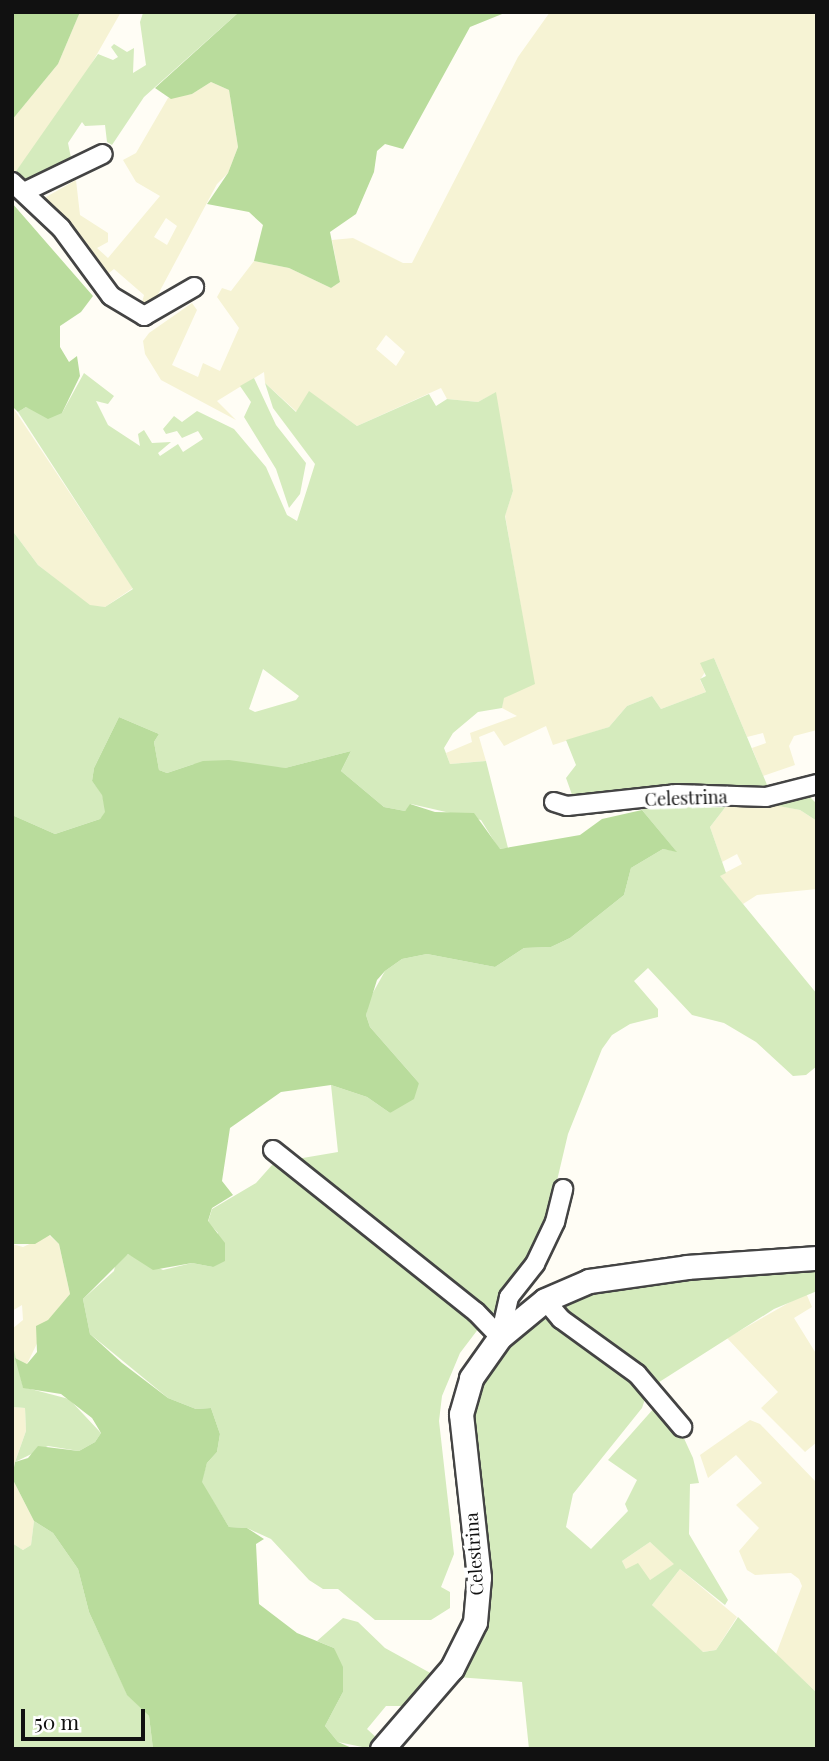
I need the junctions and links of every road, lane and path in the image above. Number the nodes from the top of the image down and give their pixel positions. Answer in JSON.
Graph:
{"nodes":[{"id":1,"x":103,"y":154,"type":"dead end"},
{"id":2,"x":19,"y":187,"type":"edge"},
{"id":3,"x":194,"y":287,"type":"dead end"},
{"id":4,"x":817,"y":784,"type":"edge"},
{"id":5,"x":554,"y":802,"type":"dead end"},
{"id":6,"x":273,"y":1150,"type":"dead end"},
{"id":7,"x":563,"y":1189,"type":"dead end"},
{"id":8,"x":817,"y":1258,"type":"edge"},
{"id":9,"x":545,"y":1300,"type":"junction"},
{"id":10,"x":500,"y":1337,"type":"junction"},
{"id":11,"x":682,"y":1427,"type":"dead end"},
{"id":12,"x":382,"y":1749,"type":"edge"}],
"edges":[{"from":1,"to":2,"type":"street"},
{"from":2,"to":3,"type":"street"},
{"from":4,"to":5,"type":"street","name":"Celestrina"},
{"from":6,"to":10,"type":"street"},
{"from":7,"to":10,"type":"street","name":"Celestrina"},
{"from":8,"to":9,"type":"street","name":"Celestrina"},
{"from":9,"to":10,"type":"street","name":"Celestrina"},
{"from":9,"to":11,"type":"street"},
{"from":10,"to":12,"type":"street","name":"Celestrina"}]}
